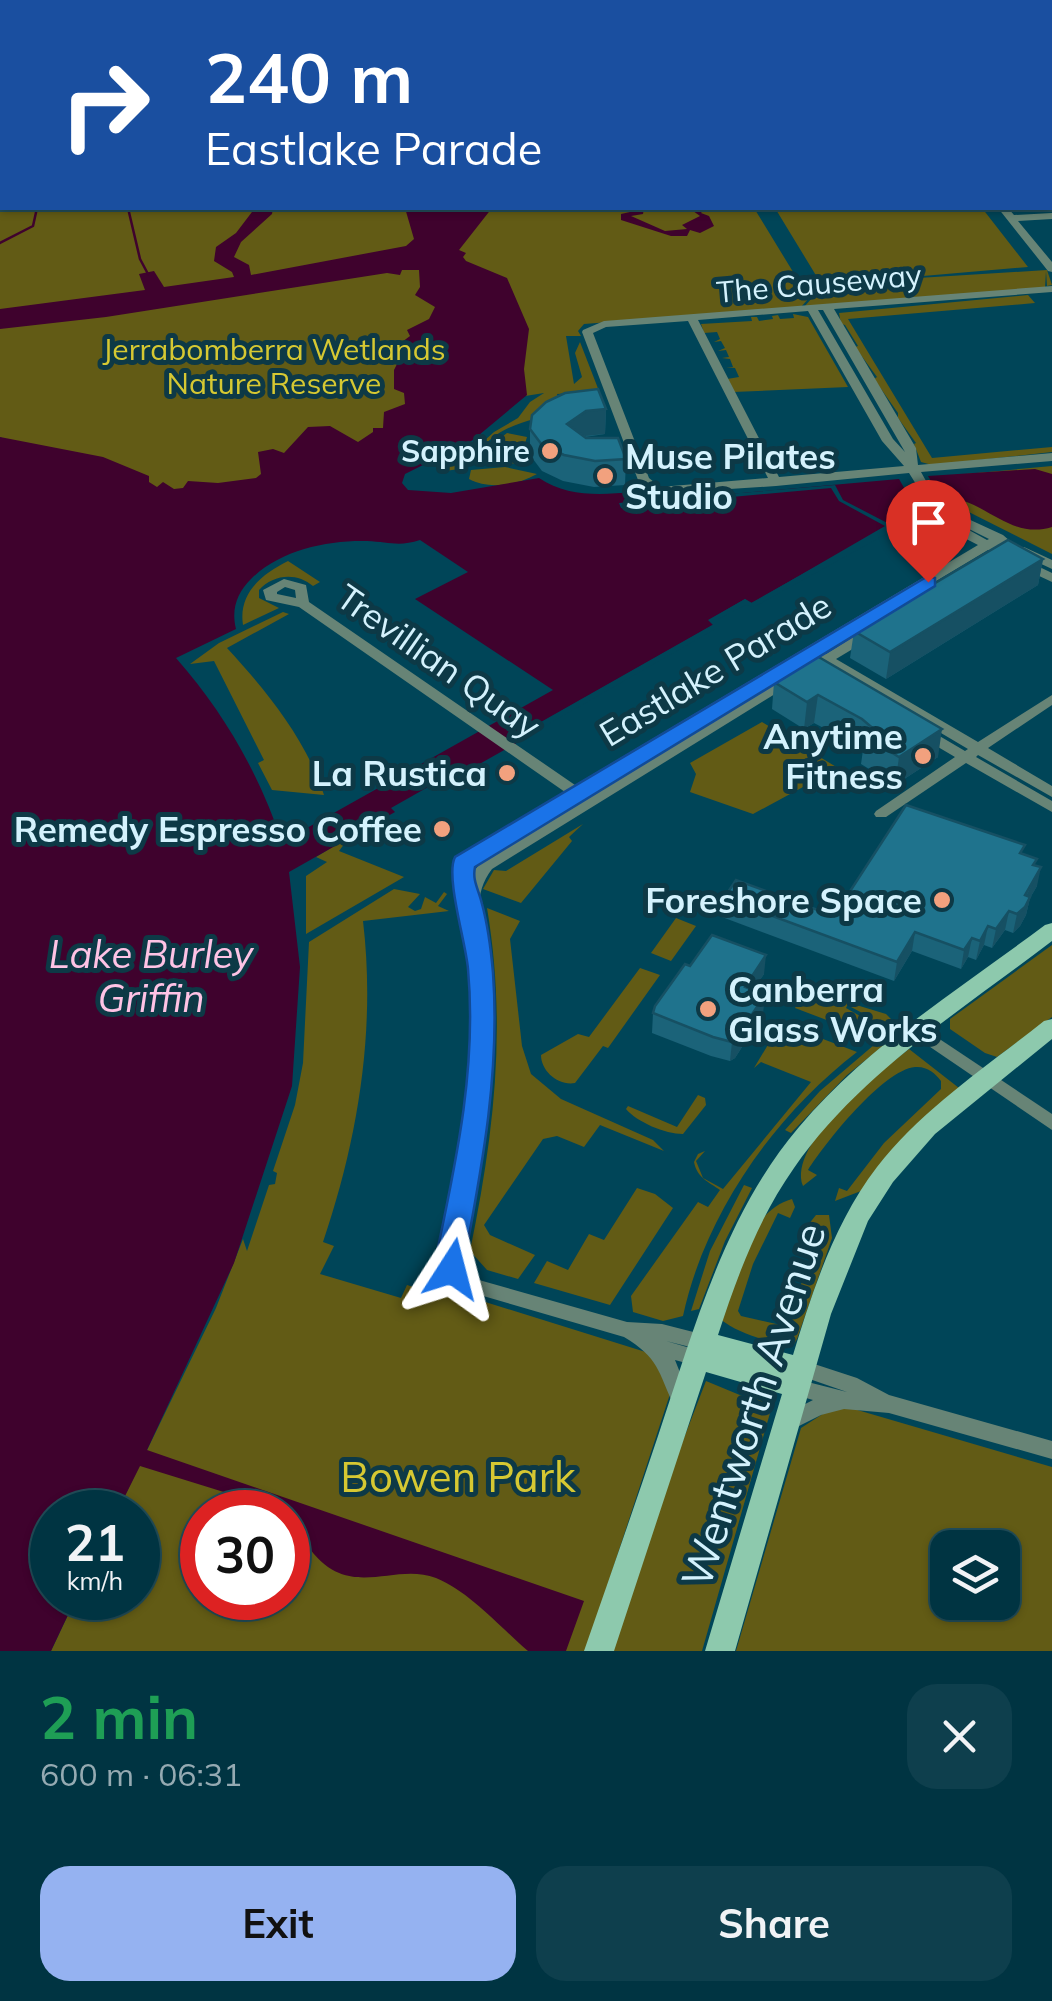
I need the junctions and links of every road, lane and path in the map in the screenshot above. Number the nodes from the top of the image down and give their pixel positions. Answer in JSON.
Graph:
{"nodes":[{"id":1,"x":1005,"y":210,"type":"edge"},
{"id":2,"x":1052,"y":216,"type":"edge"},
{"id":3,"x":1012,"y":218,"type":"junction"},
{"id":4,"x":1052,"y":268,"type":"edge"},
{"id":5,"x":1052,"y":289,"type":"edge"},
{"id":6,"x":827,"y":307,"type":"junction"},
{"id":7,"x":811,"y":308,"type":"junction"},
{"id":8,"x":692,"y":318,"type":"junction"},
{"id":9,"x":1052,"y":456,"type":"edge"},
{"id":10,"x":916,"y":473,"type":"junction"},
{"id":11,"x":776,"y":482,"type":"junction"},
{"id":12,"x":1001,"y":546,"type":"junction"},
{"id":13,"x":1052,"y":566,"type":"edge"},
{"id":14,"x":1052,"y":578,"type":"edge"},
{"id":15,"x":302,"y":604,"type":"dead end"},
{"id":16,"x":812,"y":660,"type":"junction"},
{"id":17,"x":1052,"y":699,"type":"edge"},
{"id":18,"x":972,"y":753,"type":"junction"},
{"id":19,"x":1052,"y":792,"type":"edge"},
{"id":20,"x":583,"y":797,"type":"junction"},
{"id":21,"x":1052,"y":808,"type":"edge"},
{"id":22,"x":881,"y":814,"type":"dead end"},
{"id":23,"x":467,"y":859,"type":"junction"},
{"id":24,"x":486,"y":865,"type":"junction"},
{"id":25,"x":470,"y":902,"type":"junction"},
{"id":26,"x":1052,"y":930,"type":"edge"},
{"id":27,"x":1052,"y":1028,"type":"edge"},
{"id":28,"x":920,"y":1032,"type":"junction"},
{"id":29,"x":988,"y":1079,"type":"junction"},
{"id":30,"x":1052,"y":1124,"type":"edge"},
{"id":31,"x":627,"y":1330,"type":"junction"},
{"id":32,"x":647,"y":1341,"type":"junction"},
{"id":33,"x":699,"y":1350,"type":"junction"},
{"id":34,"x":799,"y":1378,"type":"junction"},
{"id":35,"x":848,"y":1401,"type":"junction"},
{"id":36,"x":682,"y":1404,"type":"junction"},
{"id":37,"x":889,"y":1404,"type":"junction"},
{"id":38,"x":786,"y":1424,"type":"junction"},
{"id":39,"x":1052,"y":1450,"type":"edge"},
{"id":40,"x":599,"y":1651,"type":"edge"},
{"id":41,"x":720,"y":1651,"type":"edge"}],
"edges":[{"from":1,"to":3,"type":"street"},
{"from":2,"to":3,"type":"street"},
{"from":3,"to":4,"type":"street"},
{"from":5,"to":6,"type":"street","name":"The Causeway"},
{"from":6,"to":7,"type":"street","name":"The Causeway"},
{"from":6,"to":10,"type":"street"},
{"from":7,"to":8,"type":"street","name":"The Causeway"},
{"from":7,"to":10,"type":"street"},
{"from":8,"to":11,"type":"street"},
{"from":8,"to":11,"type":"street","name":"The Causeway"},
{"from":9,"to":10,"type":"street"},
{"from":10,"to":11,"type":"street"},
{"from":10,"to":12,"type":"street"},
{"from":12,"to":13,"type":"street"},
{"from":12,"to":14,"type":"street"},
{"from":12,"to":16,"type":"street","name":"Eastlake Parade"},
{"from":15,"to":20,"type":"street","name":"Trevillian Quay"},
{"from":16,"to":18,"type":"street"},
{"from":16,"to":20,"type":"street","name":"Eastlake Parade"},
{"from":17,"to":18,"type":"street"},
{"from":18,"to":19,"type":"street"},
{"from":18,"to":21,"type":"street"},
{"from":18,"to":22,"type":"street"},
{"from":20,"to":23,"type":"street","name":"Eastlake Parade"},
{"from":20,"to":24,"type":"street","name":"Eastlake Parade"},
{"from":23,"to":24,"type":"street"},
{"from":23,"to":25,"type":"street"},
{"from":24,"to":25,"type":"street"},
{"from":25,"to":31,"type":"street"},
{"from":26,"to":28,"type":"main road","name":"Wentworth Avenue"},
{"from":27,"to":29,"type":"main road","name":"Wentworth Avenue"},
{"from":28,"to":29,"type":"street"},
{"from":28,"to":33,"type":"main road","name":"Wentworth Avenue"},
{"from":29,"to":30,"type":"street"},
{"from":29,"to":34,"type":"main road","name":"Wentworth Avenue"},
{"from":31,"to":32,"type":"street"},
{"from":31,"to":33,"type":"street"},
{"from":32,"to":33,"type":"street"},
{"from":32,"to":36,"type":"street"},
{"from":33,"to":34,"type":"main road"},
{"from":33,"to":36,"type":"main road","name":"Wentworth Avenue"},
{"from":34,"to":35,"type":"street"},
{"from":34,"to":37,"type":"street"},
{"from":34,"to":38,"type":"main road","name":"Wentworth Avenue"},
{"from":35,"to":37,"type":"street"},
{"from":35,"to":38,"type":"street"},
{"from":36,"to":40,"type":"main road","name":"Wentworth Avenue"},
{"from":37,"to":39,"type":"street"},
{"from":38,"to":41,"type":"main road","name":"Wentworth Avenue"}]}
